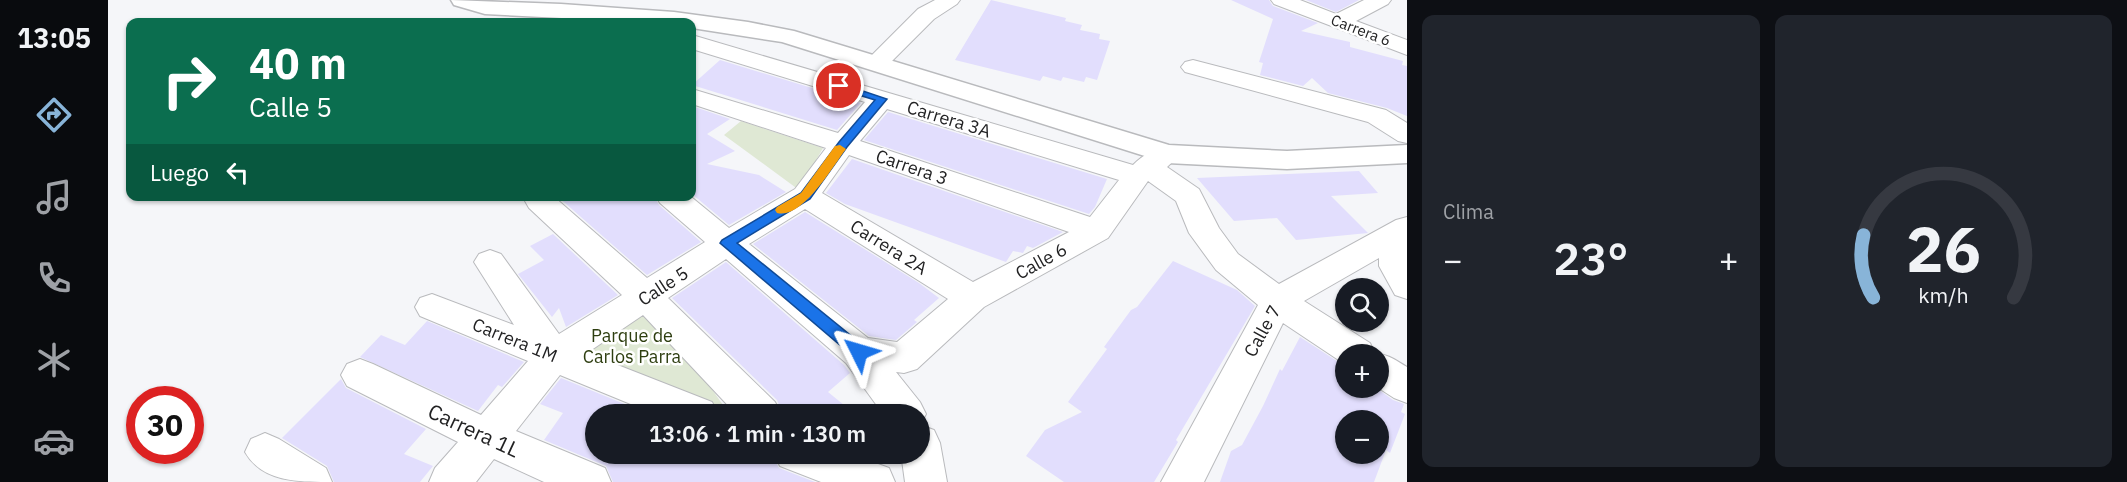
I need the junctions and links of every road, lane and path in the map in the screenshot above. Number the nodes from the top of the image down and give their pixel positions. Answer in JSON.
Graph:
{"nodes":[{"id":1,"x":462,"y":0,"type":"edge"},
{"id":2,"x":950,"y":0,"type":"edge"},
{"id":3,"x":1281,"y":0,"type":"edge"},
{"id":4,"x":1381,"y":0,"type":"edge"},
{"id":5,"x":595,"y":17,"type":"edge"},
{"id":6,"x":678,"y":18,"type":"edge"},
{"id":7,"x":696,"y":20,"type":"edge"},
{"id":8,"x":1338,"y":21,"type":"junction"},
{"id":9,"x":696,"y":43,"type":"edge"},
{"id":10,"x":1407,"y":48,"type":"edge"},
{"id":11,"x":877,"y":63,"type":"junction"},
{"id":12,"x":1193,"y":67,"type":"dead end"},
{"id":13,"x":696,"y":97,"type":"edge"},
{"id":14,"x":882,"y":99,"type":"junction"},
{"id":15,"x":1407,"y":135,"type":"edge"},
{"id":16,"x":843,"y":144,"type":"junction"},
{"id":17,"x":1407,"y":154,"type":"edge"},
{"id":18,"x":1150,"y":166,"type":"junction"},
{"id":19,"x":805,"y":196,"type":"junction"},
{"id":20,"x":540,"y":201,"type":"dead end"},
{"id":21,"x":676,"y":201,"type":"edge"},
{"id":22,"x":1097,"y":230,"type":"junction"},
{"id":23,"x":1402,"y":231,"type":"edge"},
{"id":24,"x":727,"y":243,"type":"junction"},
{"id":25,"x":490,"y":262,"type":"dead end"},
{"id":26,"x":1407,"y":286,"type":"edge"},
{"id":27,"x":646,"y":297,"type":"junction"},
{"id":28,"x":972,"y":298,"type":"junction"},
{"id":29,"x":1277,"y":301,"type":"junction"},
{"id":30,"x":432,"y":307,"type":"dead end"},
{"id":31,"x":1342,"y":344,"type":"edge"},
{"id":32,"x":859,"y":352,"type":"junction"},
{"id":33,"x":554,"y":356,"type":"junction"},
{"id":34,"x":904,"y":358,"type":"junction"},
{"id":35,"x":360,"y":375,"type":"dead end"},
{"id":36,"x":1389,"y":375,"type":"edge"},
{"id":37,"x":1407,"y":387,"type":"edge"},
{"id":38,"x":673,"y":404,"type":"edge"},
{"id":39,"x":751,"y":404,"type":"edge"},
{"id":40,"x":898,"y":404,"type":"edge"},
{"id":41,"x":913,"y":404,"type":"edge"},
{"id":42,"x":487,"y":437,"type":"junction"},
{"id":43,"x":265,"y":452,"type":"dead end"},
{"id":44,"x":826,"y":464,"type":"edge"},
{"id":45,"x":923,"y":464,"type":"edge"},
{"id":46,"x":311,"y":482,"type":"edge"},
{"id":47,"x":450,"y":482,"type":"edge"},
{"id":48,"x":590,"y":482,"type":"edge"},
{"id":49,"x":874,"y":482,"type":"edge"},
{"id":50,"x":926,"y":482,"type":"edge"},
{"id":51,"x":1182,"y":482,"type":"edge"}],
"edges":[{"from":1,"to":5,"type":"main road"},
{"from":2,"to":11,"type":"street"},
{"from":3,"to":8,"type":"street","name":"Carrera 6"},
{"from":4,"to":8,"type":"street"},
{"from":5,"to":6,"type":"main road"},
{"from":7,"to":11,"type":"main road"},
{"from":8,"to":10,"type":"street","name":"Carrera 6"},
{"from":9,"to":14,"type":"street","name":"Carrera 3A"},
{"from":11,"to":18,"type":"main road"},
{"from":12,"to":15,"type":"street"},
{"from":13,"to":16,"type":"street","name":"Carrera 3"},
{"from":14,"to":16,"type":"street","name":"Calle 5"},
{"from":14,"to":18,"type":"street","name":"Carrera 3A"},
{"from":16,"to":19,"type":"street","name":"Calle 5"},
{"from":16,"to":22,"type":"street","name":"Carrera 3"},
{"from":17,"to":18,"type":"main road"},
{"from":18,"to":22,"type":"street","name":"Calle 6"},
{"from":18,"to":29,"type":"street"},
{"from":19,"to":24,"type":"street","name":"Calle 5"},
{"from":19,"to":28,"type":"street","name":"Carrera 2A"},
{"from":20,"to":27,"type":"street"},
{"from":21,"to":24,"type":"street"},
{"from":22,"to":28,"type":"street","name":"Calle 6"},
{"from":23,"to":26,"type":"street"},
{"from":23,"to":29,"type":"street","name":"Calle 7"},
{"from":24,"to":27,"type":"street","name":"Calle 5"},
{"from":24,"to":32,"type":"street"},
{"from":25,"to":33,"type":"street"},
{"from":27,"to":33,"type":"street","name":"Calle 5"},
{"from":27,"to":39,"type":"street"},
{"from":28,"to":34,"type":"street","name":"Calle 6"},
{"from":29,"to":31,"type":"street"},
{"from":29,"to":51,"type":"street","name":"Calle 7"},
{"from":30,"to":33,"type":"street","name":"Carrera 1M"},
{"from":32,"to":34,"type":"street"},
{"from":32,"to":40,"type":"street"},
{"from":33,"to":38,"type":"street","name":"Carrera 1M"},
{"from":33,"to":42,"type":"street","name":"Calle 5"},
{"from":34,"to":41,"type":"street"},
{"from":35,"to":42,"type":"street","name":"Carrera 1L"},
{"from":36,"to":37,"type":"street"},
{"from":42,"to":47,"type":"street","name":"Calle 5"},
{"from":42,"to":48,"type":"street","name":"Carrera 1L"},
{"from":43,"to":46,"type":"street"},
{"from":44,"to":49,"type":"street"},
{"from":45,"to":50,"type":"street"}]}
